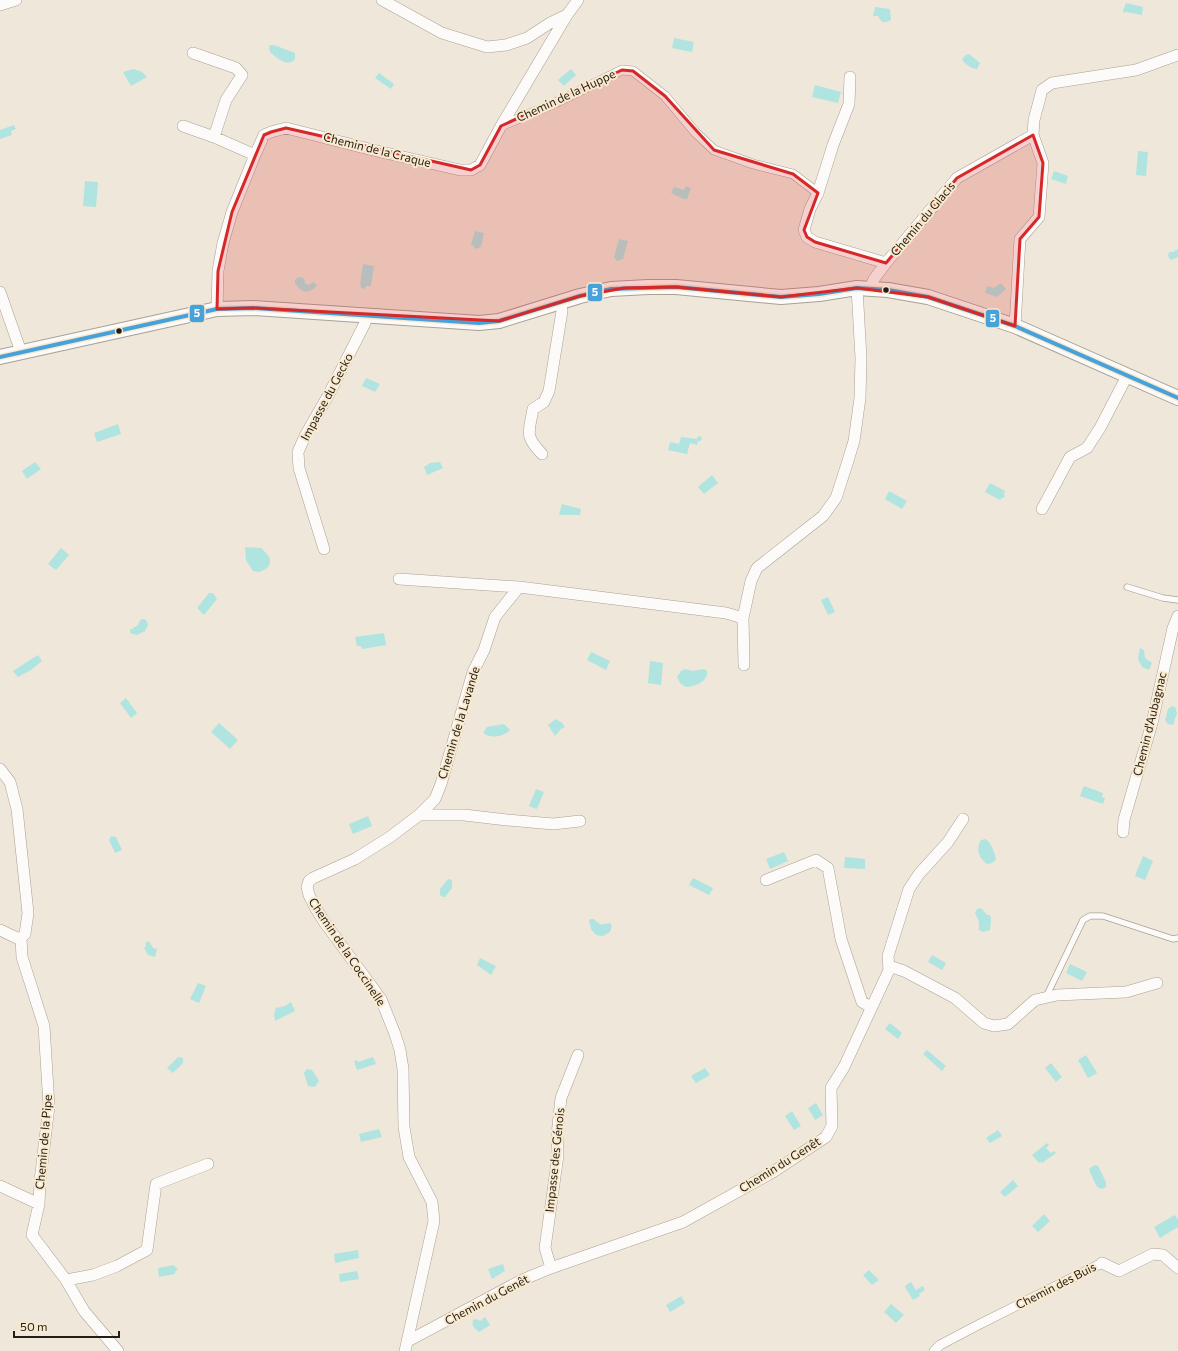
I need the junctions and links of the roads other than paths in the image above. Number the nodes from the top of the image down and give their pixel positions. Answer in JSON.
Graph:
{"nodes":[{"id":1,"x":16,"y":0,"type":"edge"},
{"id":2,"x":382,"y":0,"type":"edge"},
{"id":3,"x":578,"y":0,"type":"edge"},
{"id":4,"x":0,"y":5,"type":"edge"},
{"id":5,"x":567,"y":15,"type":"junction"},
{"id":6,"x":193,"y":53,"type":"dead end"},
{"id":7,"x":1178,"y":55,"type":"edge"},
{"id":8,"x":850,"y":77,"type":"dead end"},
{"id":9,"x":183,"y":126,"type":"dead end"},
{"id":10,"x":501,"y":126,"type":"junction"},
{"id":11,"x":1033,"y":134,"type":"junction"},
{"id":12,"x":214,"y":137,"type":"junction"},
{"id":13,"x":254,"y":155,"type":"junction"},
{"id":14,"x":818,"y":193,"type":"junction"},
{"id":15,"x":886,"y":263,"type":"junction"},
{"id":16,"x":864,"y":288,"type":"junction"},
{"id":17,"x":0,"y":292,"type":"edge"},
{"id":18,"x":560,"y":302,"type":"junction"},
{"id":19,"x":217,"y":309,"type":"junction"},
{"id":20,"x":366,"y":316,"type":"junction"},
{"id":21,"x":1015,"y":326,"type":"junction"},
{"id":22,"x":21,"y":352,"type":"junction"},
{"id":23,"x":0,"y":357,"type":"edge"},
{"id":24,"x":1127,"y":376,"type":"junction"},
{"id":25,"x":1178,"y":398,"type":"edge"},
{"id":26,"x":542,"y":454,"type":"dead end"},
{"id":27,"x":1042,"y":509,"type":"dead end"},
{"id":28,"x":324,"y":548,"type":"dead end"},
{"id":29,"x":399,"y":580,"type":"dead end"},
{"id":30,"x":519,"y":587,"type":"junction"},
{"id":31,"x":1127,"y":587,"type":"dead end"},
{"id":32,"x":1178,"y":600,"type":"edge"},
{"id":33,"x":1178,"y":616,"type":"edge"},
{"id":34,"x":743,"y":618,"type":"junction"},
{"id":35,"x":744,"y":665,"type":"dead end"},
{"id":36,"x":0,"y":769,"type":"edge"},
{"id":37,"x":419,"y":815,"type":"junction"},
{"id":38,"x":963,"y":819,"type":"dead end"},
{"id":39,"x":580,"y":821,"type":"dead end"},
{"id":40,"x":1123,"y":832,"type":"dead end"},
{"id":41,"x":766,"y":880,"type":"dead end"},
{"id":42,"x":0,"y":930,"type":"edge"},
{"id":43,"x":21,"y":938,"type":"junction"},
{"id":44,"x":1178,"y":938,"type":"edge"},
{"id":45,"x":889,"y":970,"type":"junction"},
{"id":46,"x":1156,"y":983,"type":"dead end"},
{"id":47,"x":1046,"y":997,"type":"junction"},
{"id":48,"x":871,"y":1007,"type":"junction"},
{"id":49,"x":578,"y":1055,"type":"dead end"},
{"id":50,"x":208,"y":1164,"type":"dead end"},
{"id":51,"x":0,"y":1186,"type":"edge"},
{"id":52,"x":39,"y":1204,"type":"junction"},
{"id":53,"x":1102,"y":1263,"type":"joint"},
{"id":54,"x":552,"y":1268,"type":"junction"},
{"id":55,"x":1178,"y":1268,"type":"edge"},
{"id":56,"x":66,"y":1280,"type":"junction"},
{"id":57,"x":406,"y":1346,"type":"edge"},
{"id":58,"x":118,"y":1351,"type":"edge"},
{"id":59,"x":934,"y":1351,"type":"edge"}],
"edges":[{"from":1,"to":4,"type":"street"},
{"from":2,"to":5,"type":"street"},
{"from":3,"to":5,"type":"street","name":"Chemin de la Craque"},
{"from":5,"to":10,"type":"street","name":"Chemin de la Craque"},
{"from":6,"to":12,"type":"street"},
{"from":7,"to":11,"type":"street"},
{"from":8,"to":14,"type":"street"},
{"from":9,"to":12,"type":"street"},
{"from":10,"to":13,"type":"street","name":"Chemin de la Craque"},
{"from":10,"to":14,"type":"street","name":"Chemin de la Huppe"},
{"from":11,"to":15,"type":"street","name":"Chemin du Glacis"},
{"from":11,"to":21,"type":"street"},
{"from":12,"to":13,"type":"street"},
{"from":13,"to":19,"type":"street","name":"Chemin de la Craque"},
{"from":14,"to":15,"type":"street"},
{"from":15,"to":16,"type":"street","name":"Chemin du Glacis"},
{"from":16,"to":18,"type":"street"},
{"from":16,"to":21,"type":"street"},
{"from":16,"to":34,"type":"street"},
{"from":17,"to":22,"type":"street"},
{"from":18,"to":20,"type":"street"},
{"from":18,"to":26,"type":"street"},
{"from":19,"to":20,"type":"street"},
{"from":19,"to":22,"type":"street"},
{"from":20,"to":28,"type":"street","name":"Impasse du Gecko"},
{"from":21,"to":24,"type":"street"},
{"from":22,"to":23,"type":"street"},
{"from":24,"to":25,"type":"street"},
{"from":24,"to":27,"type":"street"},
{"from":29,"to":30,"type":"street"},
{"from":30,"to":34,"type":"street"},
{"from":30,"to":37,"type":"street","name":"Chemin de la Lavande"},
{"from":31,"to":32,"type":"lane"},
{"from":33,"to":40,"type":"street","name":"Chemin d'Aubagnac"},
{"from":34,"to":35,"type":"street"},
{"from":36,"to":43,"type":"street","name":"Chemin de la Pipe"},
{"from":37,"to":39,"type":"street"},
{"from":37,"to":57,"type":"street","name":"Chemin de la Coccinelle"},
{"from":38,"to":45,"type":"street"},
{"from":41,"to":48,"type":"street"},
{"from":42,"to":43,"type":"street"},
{"from":43,"to":52,"type":"street","name":"Chemin de la Pipe"},
{"from":44,"to":47,"type":"lane"},
{"from":45,"to":47,"type":"street"},
{"from":45,"to":48,"type":"street","name":"Chemin du Genêt"},
{"from":46,"to":47,"type":"street"},
{"from":48,"to":54,"type":"street","name":"Chemin du Genêt"},
{"from":49,"to":54,"type":"street","name":"Impasse des Génois"},
{"from":50,"to":56,"type":"street"},
{"from":51,"to":52,"type":"street"},
{"from":52,"to":56,"type":"street","name":"Chemin de la Pipe"},
{"from":53,"to":55,"type":"street","name":"Chemin des Buis"},
{"from":53,"to":59,"type":"street","name":"Chemin des Buis"},
{"from":54,"to":57,"type":"street","name":"Chemin du Genêt"},
{"from":56,"to":58,"type":"street","name":"Chemin de la Pipe"}]}
